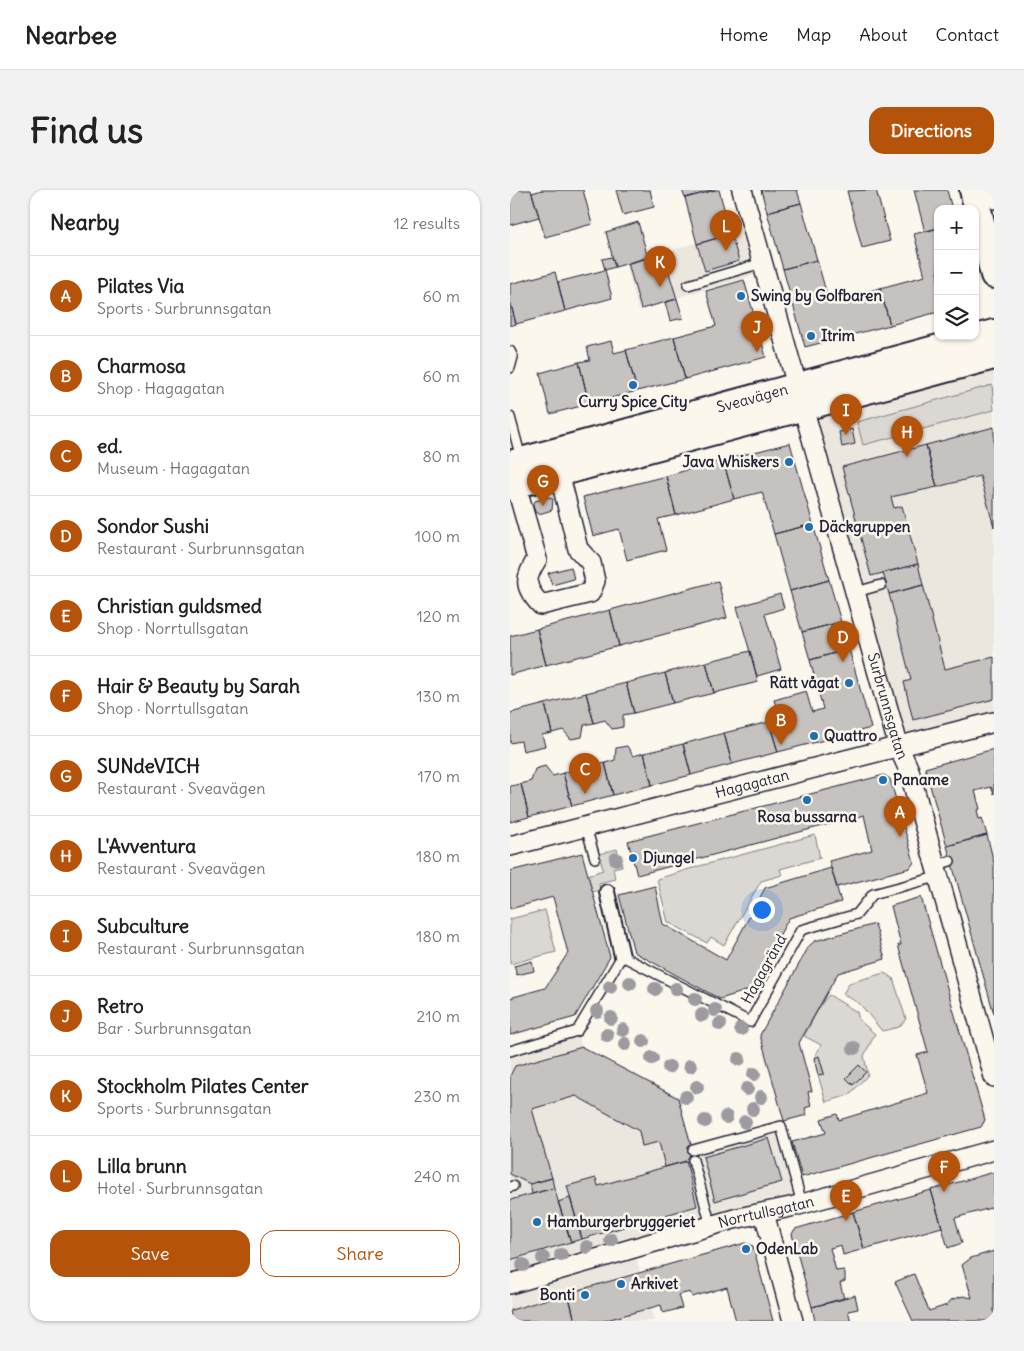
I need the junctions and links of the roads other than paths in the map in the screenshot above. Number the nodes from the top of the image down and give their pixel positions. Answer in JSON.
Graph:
{"nodes":[{"id":1,"x":742,"y":190,"type":"edge"},
{"id":2,"x":972,"y":190,"type":"edge"},
{"id":3,"x":990,"y":190,"type":"edge"},
{"id":4,"x":994,"y":204,"type":"edge"},
{"id":5,"x":762,"y":263,"type":"junction"},
{"id":6,"x":994,"y":275,"type":"edge"},
{"id":7,"x":688,"y":284,"type":"dead end"},
{"id":8,"x":994,"y":333,"type":"edge"},
{"id":9,"x":510,"y":351,"type":"edge"},
{"id":10,"x":994,"y":356,"type":"edge"},
{"id":11,"x":510,"y":368,"type":"edge"},
{"id":12,"x":800,"y":397,"type":"junction"},
{"id":13,"x":510,"y":417,"type":"edge"},
{"id":14,"x":559,"y":472,"type":"junction"},
{"id":15,"x":514,"y":474,"type":"edge"},
{"id":16,"x":881,"y":585,"type":"dead end"},
{"id":17,"x":856,"y":592,"type":"junction"},
{"id":18,"x":994,"y":722,"type":"edge"},
{"id":19,"x":899,"y":748,"type":"junction"},
{"id":20,"x":586,"y":827,"type":"junction"},
{"id":21,"x":510,"y":846,"type":"edge"},
{"id":22,"x":595,"y":858,"type":"dead end"},
{"id":23,"x":940,"y":868,"type":"junction"},
{"id":24,"x":607,"y":892,"type":"dead end"},
{"id":25,"x":622,"y":956,"type":"junction"},
{"id":26,"x":510,"y":1051,"type":"edge"},
{"id":27,"x":994,"y":1077,"type":"edge"},
{"id":28,"x":693,"y":1150,"type":"dead end"},
{"id":29,"x":994,"y":1150,"type":"edge"},
{"id":30,"x":693,"y":1160,"type":"dead end"},
{"id":31,"x":802,"y":1204,"type":"junction"},
{"id":32,"x":764,"y":1212,"type":"junction"},
{"id":33,"x":711,"y":1226,"type":"junction"},
{"id":34,"x":510,"y":1284,"type":"edge"},
{"id":35,"x":793,"y":1321,"type":"edge"}],
"edges":[{"from":1,"to":5,"type":"street","name":"Surbrunnsgatan"},
{"from":2,"to":6,"type":"main road"},
{"from":3,"to":4,"type":"lane"},
{"from":5,"to":7,"type":"lane"},
{"from":5,"to":12,"type":"street","name":"Surbrunnsgatan"},
{"from":8,"to":12,"type":"main road","name":"Sveavägen"},
{"from":9,"to":11,"type":"lane"},
{"from":10,"to":12,"type":"main road","name":"Sveavägen"},
{"from":12,"to":14,"type":"main road","name":"Sveavägen"},
{"from":12,"to":15,"type":"main road","name":"Sveavägen"},
{"from":12,"to":17,"type":"street","name":"Surbrunnsgatan"},
{"from":13,"to":15,"type":"lane"},
{"from":14,"to":15,"type":"main road","name":"Sveavägen"},
{"from":14,"to":15,"type":"street"},
{"from":16,"to":17,"type":"lane"},
{"from":17,"to":19,"type":"street","name":"Surbrunnsgatan"},
{"from":18,"to":19,"type":"street","name":"Hagagatan"},
{"from":19,"to":20,"type":"street","name":"Hagagatan"},
{"from":19,"to":23,"type":"street","name":"Surbrunnsgatan"},
{"from":20,"to":21,"type":"street","name":"Hagagatan"},
{"from":20,"to":22,"type":"lane"},
{"from":23,"to":25,"type":"lane","name":"Hagagränd"},
{"from":23,"to":27,"type":"street","name":"Surbrunnsgatan"},
{"from":24,"to":25,"type":"street"},
{"from":25,"to":26,"type":"lane"},
{"from":28,"to":31,"type":"lane"},
{"from":29,"to":31,"type":"street","name":"Norrtullsgatan"},
{"from":30,"to":33,"type":"lane"},
{"from":31,"to":32,"type":"street","name":"Norrtullsgatan"},
{"from":32,"to":33,"type":"street","name":"Norrtullsgatan"},
{"from":32,"to":35,"type":"street"},
{"from":33,"to":34,"type":"street","name":"Norrtullsgatan"}]}
